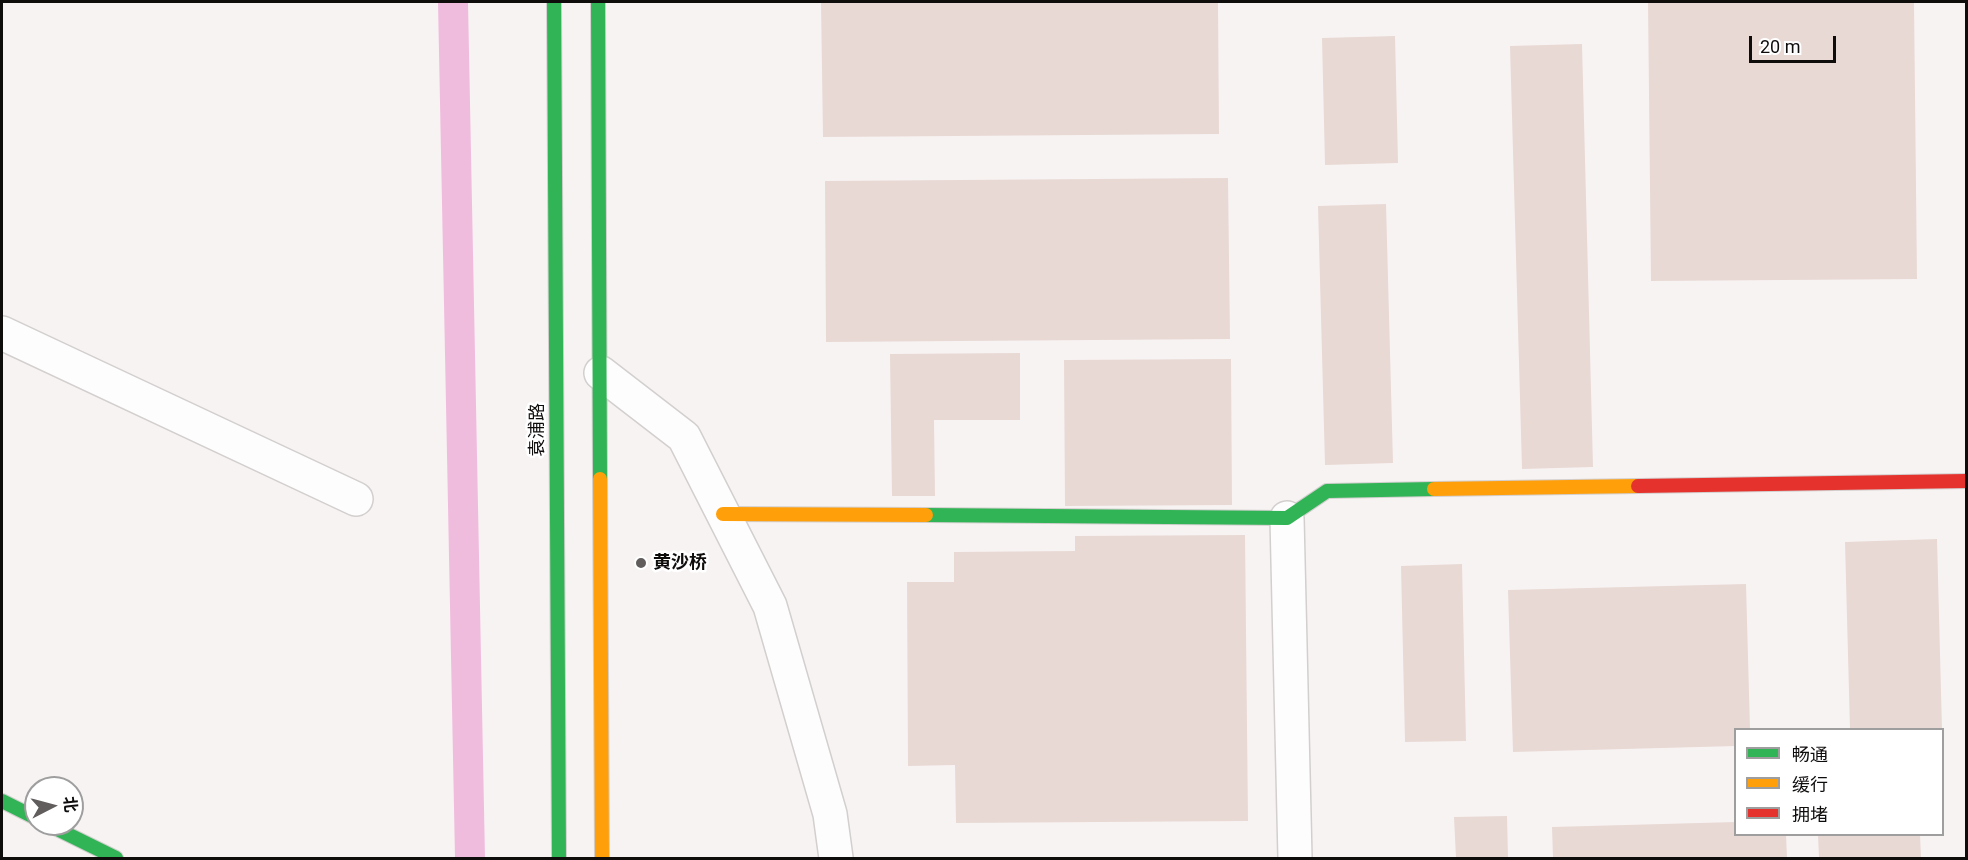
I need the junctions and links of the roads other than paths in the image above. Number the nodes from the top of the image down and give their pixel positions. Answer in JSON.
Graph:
{"nodes":[{"id":1,"x":554,"y":2,"type":"edge"},
{"id":2,"x":598,"y":2,"type":"edge"},
{"id":3,"x":2,"y":333,"type":"edge"},
{"id":4,"x":601,"y":373,"type":"junction"},
{"id":5,"x":1966,"y":481,"type":"edge"},
{"id":6,"x":356,"y":499,"type":"dead end"},
{"id":7,"x":723,"y":514,"type":"junction"},
{"id":8,"x":1287,"y":518,"type":"junction"},
{"id":9,"x":2,"y":801,"type":"edge"},
{"id":10,"x":24,"y":812,"type":"edge"},
{"id":11,"x":71,"y":836,"type":"edge"},
{"id":12,"x":116,"y":858,"type":"edge"},
{"id":13,"x":559,"y":858,"type":"edge"},
{"id":14,"x":602,"y":858,"type":"edge"},
{"id":15,"x":836,"y":858,"type":"edge"},
{"id":16,"x":1295,"y":858,"type":"edge"}],
"edges":[{"from":1,"to":13,"type":"main road","name":"袁浦路"},
{"from":2,"to":4,"type":"main road"},
{"from":3,"to":6,"type":"street"},
{"from":4,"to":7,"type":"street"},
{"from":4,"to":14,"type":"main road"},
{"from":5,"to":8,"type":"main road"},
{"from":7,"to":8,"type":"main road"},
{"from":7,"to":15,"type":"street"},
{"from":8,"to":16,"type":"street"},
{"from":9,"to":10,"type":"main road"},
{"from":11,"to":12,"type":"main road"}]}
